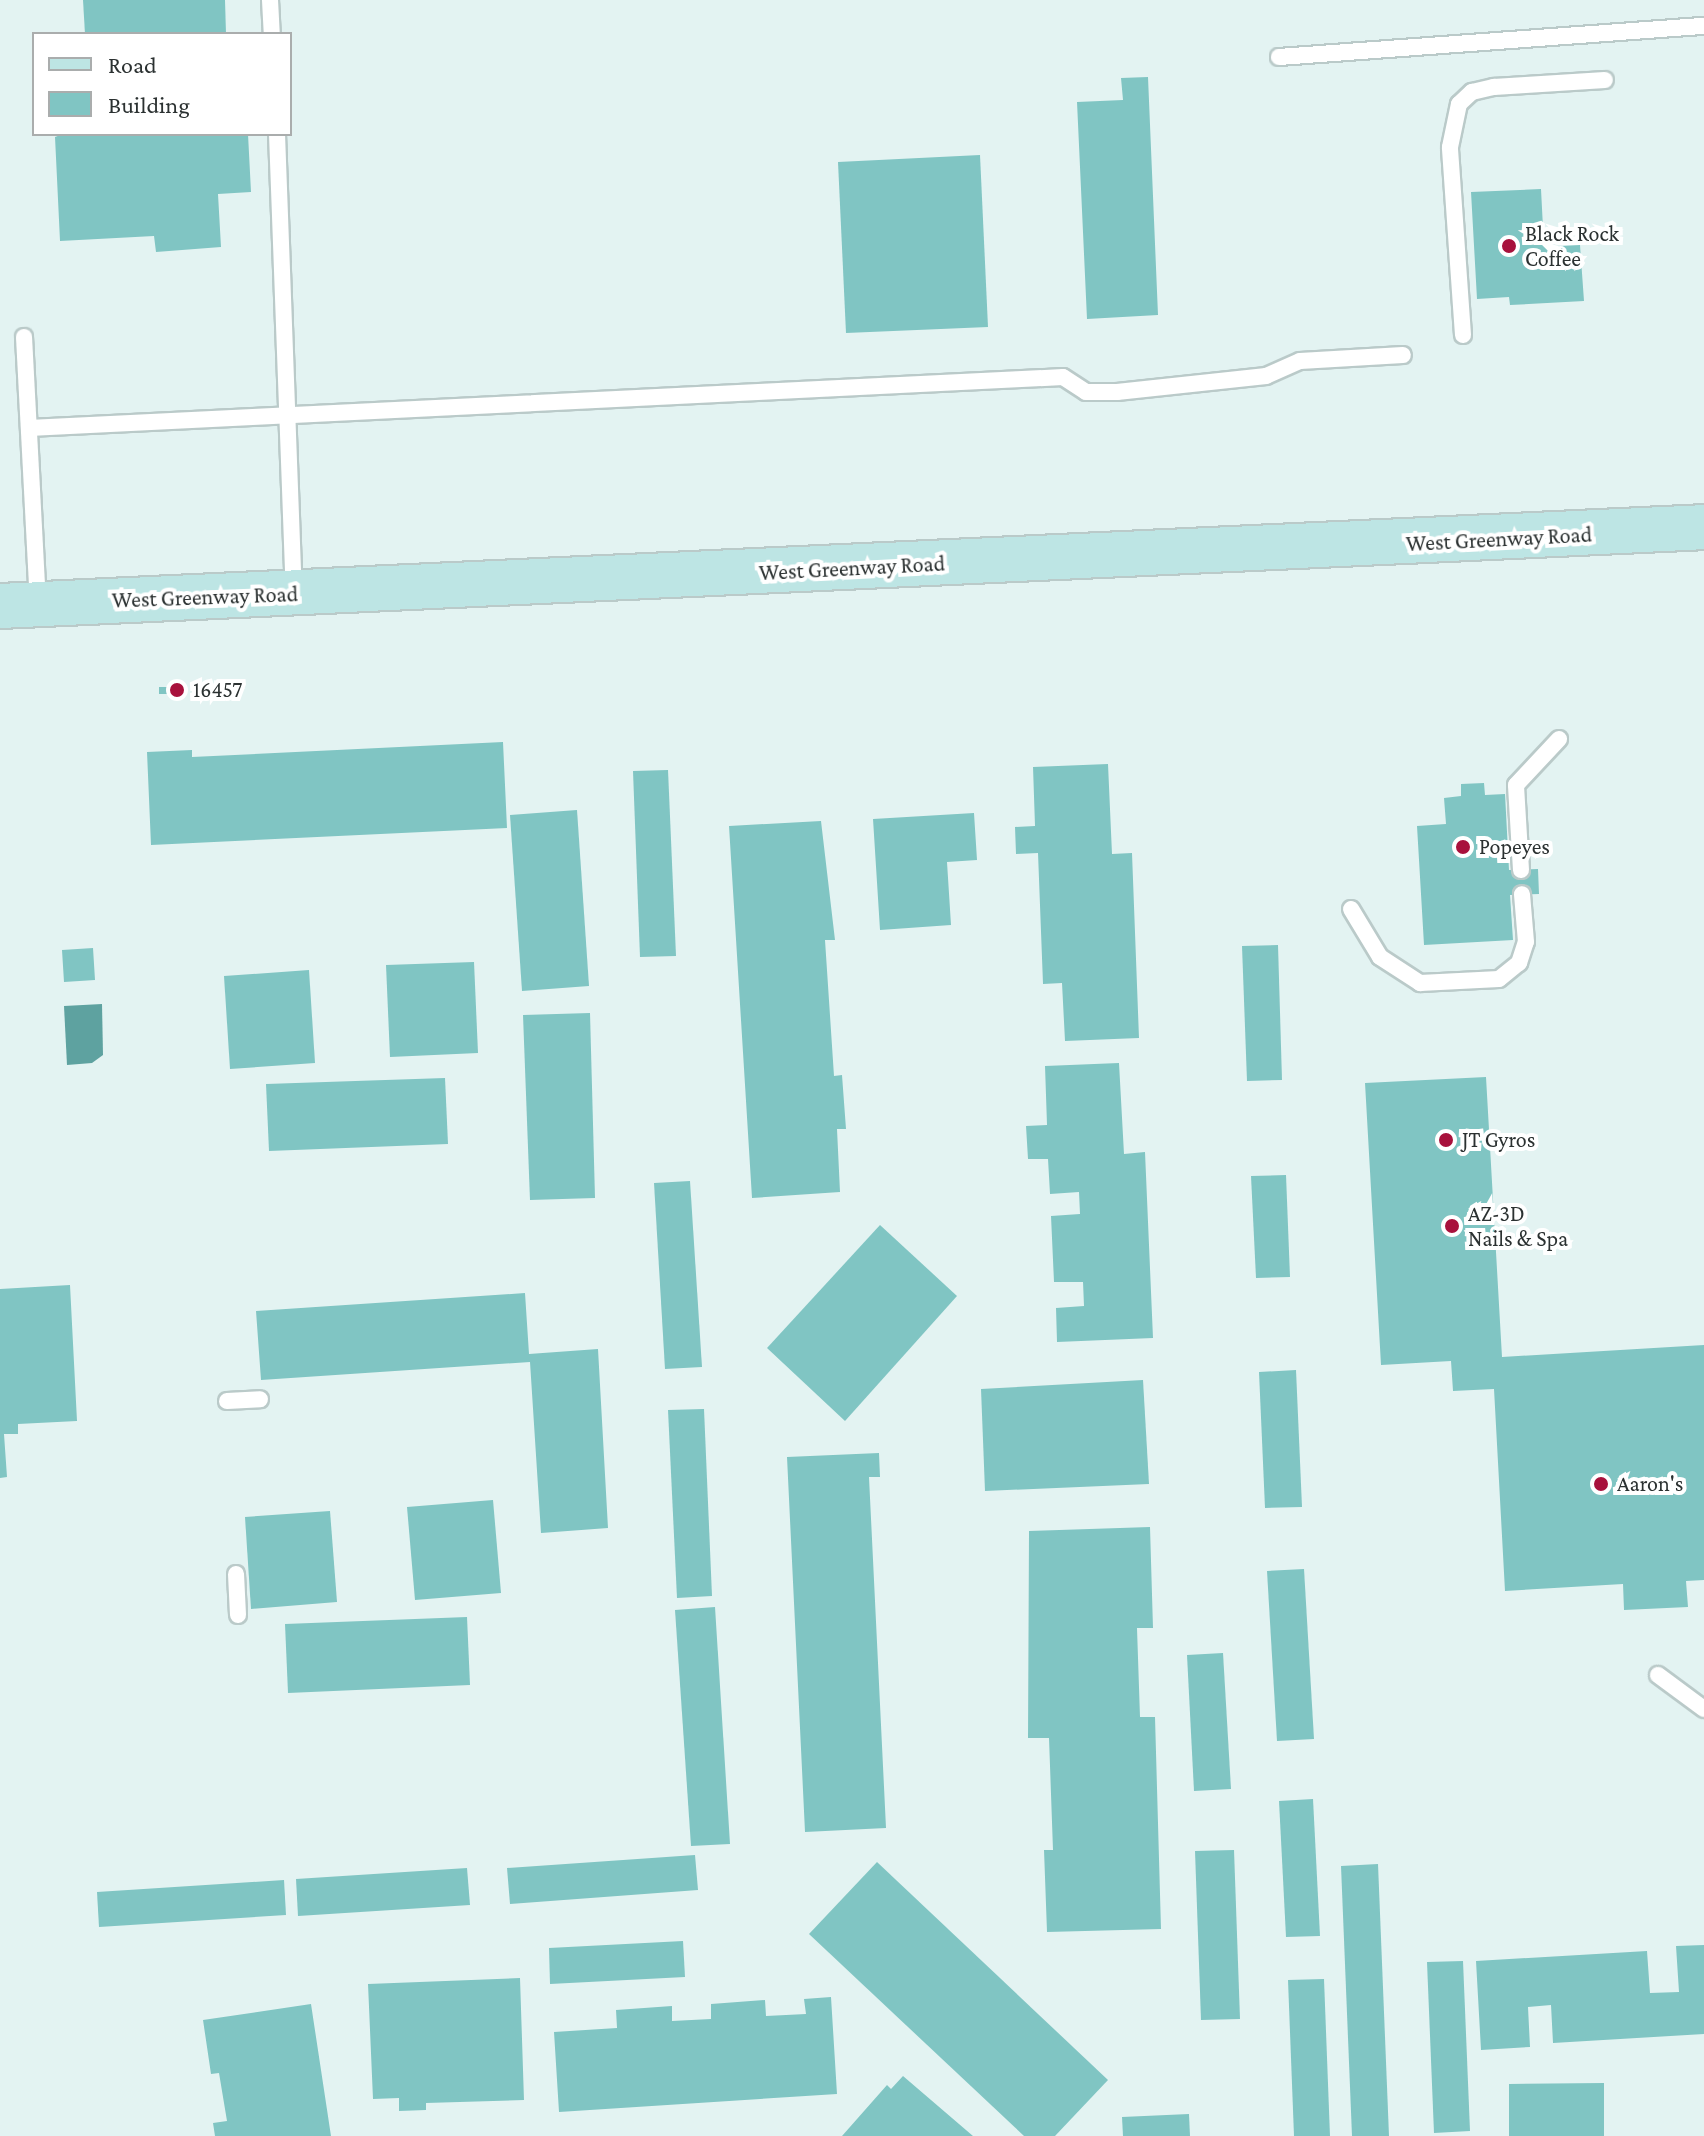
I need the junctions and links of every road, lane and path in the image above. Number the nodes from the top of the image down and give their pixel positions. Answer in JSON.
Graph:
{"nodes":[{"id":1,"x":270,"y":0,"type":"edge"},
{"id":2,"x":1704,"y":26,"type":"edge"},
{"id":3,"x":272,"y":32,"type":"edge"},
{"id":4,"x":1279,"y":57,"type":"dead end"},
{"id":5,"x":1605,"y":80,"type":"dead end"},
{"id":6,"x":277,"y":136,"type":"edge"},
{"id":7,"x":1463,"y":335,"type":"dead end"},
{"id":8,"x":24,"y":337,"type":"dead end"},
{"id":9,"x":1403,"y":355,"type":"dead end"},
{"id":10,"x":285,"y":415,"type":"junction"},
{"id":11,"x":29,"y":428,"type":"junction"},
{"id":12,"x":1704,"y":527,"type":"edge"},
{"id":13,"x":294,"y":593,"type":"junction"},
{"id":14,"x":19,"y":605,"type":"edge"},
{"id":15,"x":1559,"y":739,"type":"dead end"},
{"id":16,"x":1521,"y":870,"type":"dead end"},
{"id":17,"x":1522,"y":894,"type":"dead end"},
{"id":18,"x":1351,"y":909,"type":"dead end"},
{"id":19,"x":260,"y":1399,"type":"dead end"},
{"id":20,"x":227,"y":1401,"type":"dead end"},
{"id":21,"x":236,"y":1574,"type":"dead end"},
{"id":22,"x":238,"y":1615,"type":"dead end"},
{"id":23,"x":1658,"y":1675,"type":"dead end"},
{"id":24,"x":1704,"y":1709,"type":"edge"}],
"edges":[{"from":1,"to":3,"type":"lane"},
{"from":2,"to":4,"type":"lane"},
{"from":5,"to":7,"type":"lane"},
{"from":6,"to":10,"type":"lane"},
{"from":8,"to":11,"type":"lane"},
{"from":9,"to":10,"type":"lane"},
{"from":10,"to":11,"type":"lane"},
{"from":10,"to":13,"type":"lane"},
{"from":11,"to":14,"type":"lane"},
{"from":12,"to":13,"type":"main road","name":"West Greenway Road"},
{"from":13,"to":14,"type":"main road","name":"West Greenway Road"},
{"from":15,"to":16,"type":"lane"},
{"from":17,"to":18,"type":"lane"},
{"from":19,"to":20,"type":"lane"},
{"from":21,"to":22,"type":"lane"},
{"from":23,"to":24,"type":"lane"}]}
